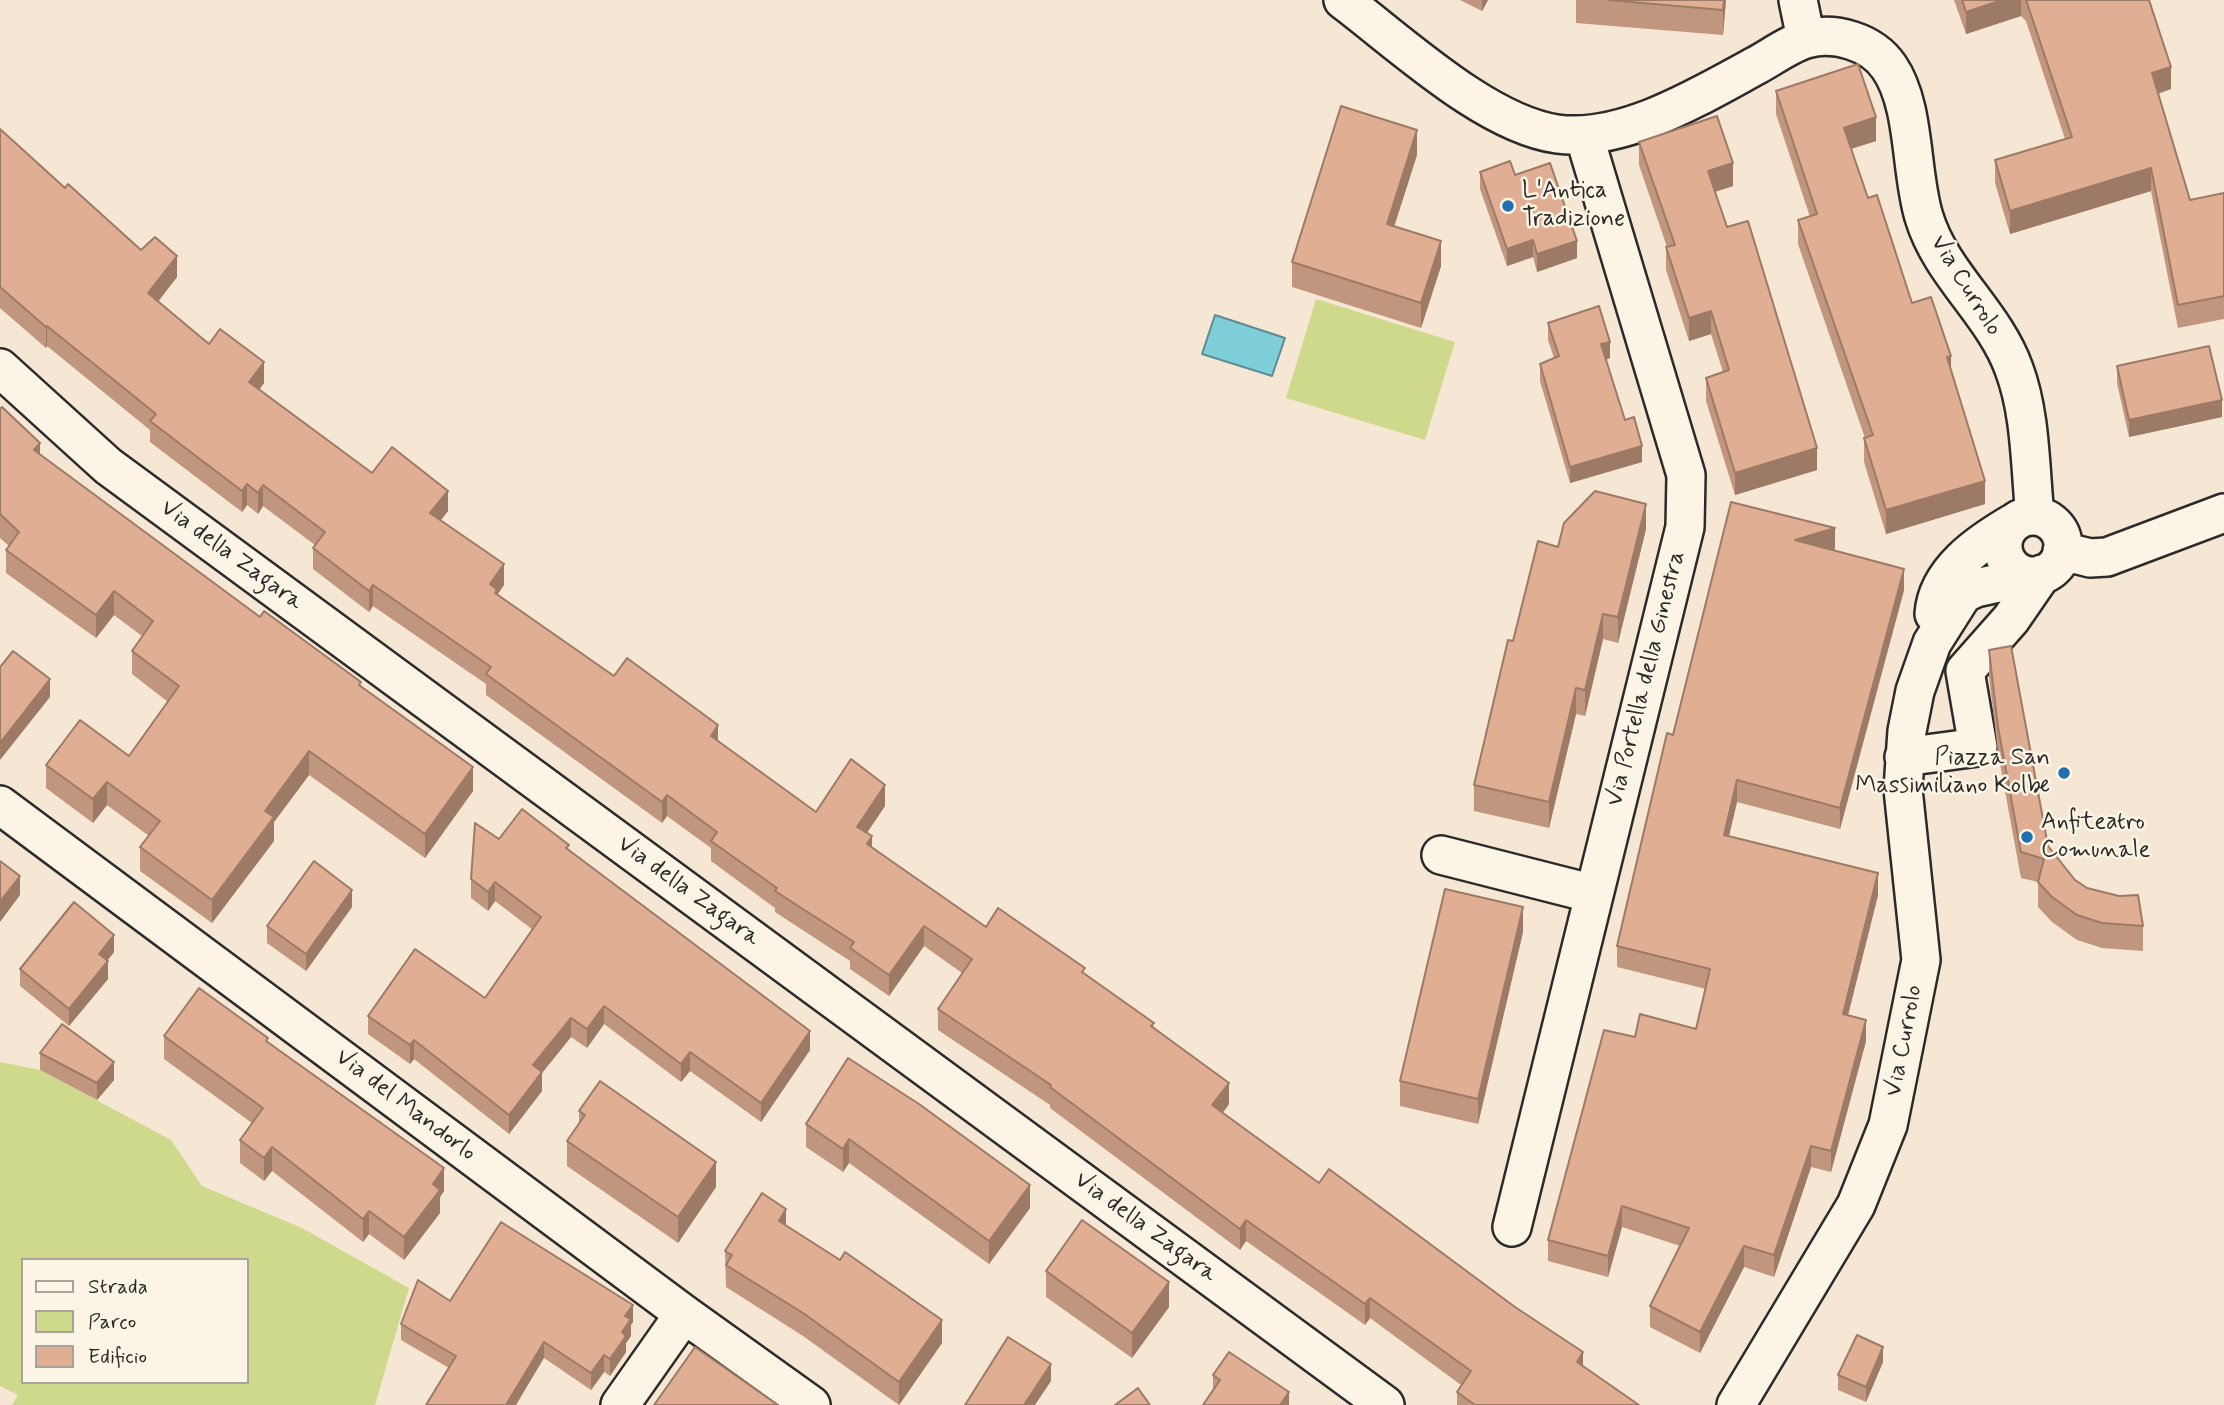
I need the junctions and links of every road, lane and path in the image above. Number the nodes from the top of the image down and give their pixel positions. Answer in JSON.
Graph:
{"nodes":[{"id":1,"x":1343,"y":0,"type":"edge"},
{"id":2,"x":1798,"y":0,"type":"edge"},
{"id":3,"x":1805,"y":39,"type":"junction"},
{"id":4,"x":1584,"y":135,"type":"junction"},
{"id":5,"x":0,"y":368,"type":"edge"},
{"id":6,"x":2224,"y":513,"type":"edge"},
{"id":7,"x":2024,"y":519,"type":"junction"},
{"id":8,"x":2045,"y":567,"type":"junction"},
{"id":9,"x":1932,"y":643,"type":"junction"},
{"id":10,"x":1904,"y":757,"type":"junction"},
{"id":11,"x":0,"y":805,"type":"edge"},
{"id":12,"x":1441,"y":855,"type":"dead end"},
{"id":13,"x":1594,"y":894,"type":"junction"},
{"id":14,"x":1512,"y":1227,"type":"dead end"},
{"id":15,"x":684,"y":1314,"type":"junction"},
{"id":16,"x":620,"y":1405,"type":"edge"},
{"id":17,"x":811,"y":1405,"type":"edge"},
{"id":18,"x":1385,"y":1405,"type":"edge"},
{"id":19,"x":1736,"y":1405,"type":"edge"}],
"edges":[{"from":1,"to":4,"type":"street"},
{"from":2,"to":3,"type":"street"},
{"from":3,"to":4,"type":"street"},
{"from":3,"to":7,"type":"street","name":"Via Currolo"},
{"from":4,"to":13,"type":"street","name":"Via Portella della Ginestra"},
{"from":5,"to":18,"type":"street","name":"Via della Zagara"},
{"from":6,"to":8,"type":"street"},
{"from":7,"to":8,"type":"street"},
{"from":7,"to":8,"type":"street"},
{"from":7,"to":9,"type":"street"},
{"from":8,"to":9,"type":"street"},
{"from":8,"to":10,"type":"street"},
{"from":9,"to":10,"type":"street","name":"Via Currolo"},
{"from":10,"to":19,"type":"street","name":"Via Currolo"},
{"from":11,"to":15,"type":"street","name":"Via del Mandorlo"},
{"from":12,"to":13,"type":"street"},
{"from":13,"to":14,"type":"street","name":"Via Portella della Ginestra"},
{"from":15,"to":16,"type":"street"},
{"from":15,"to":17,"type":"street","name":"Via del Mandorlo"}]}
